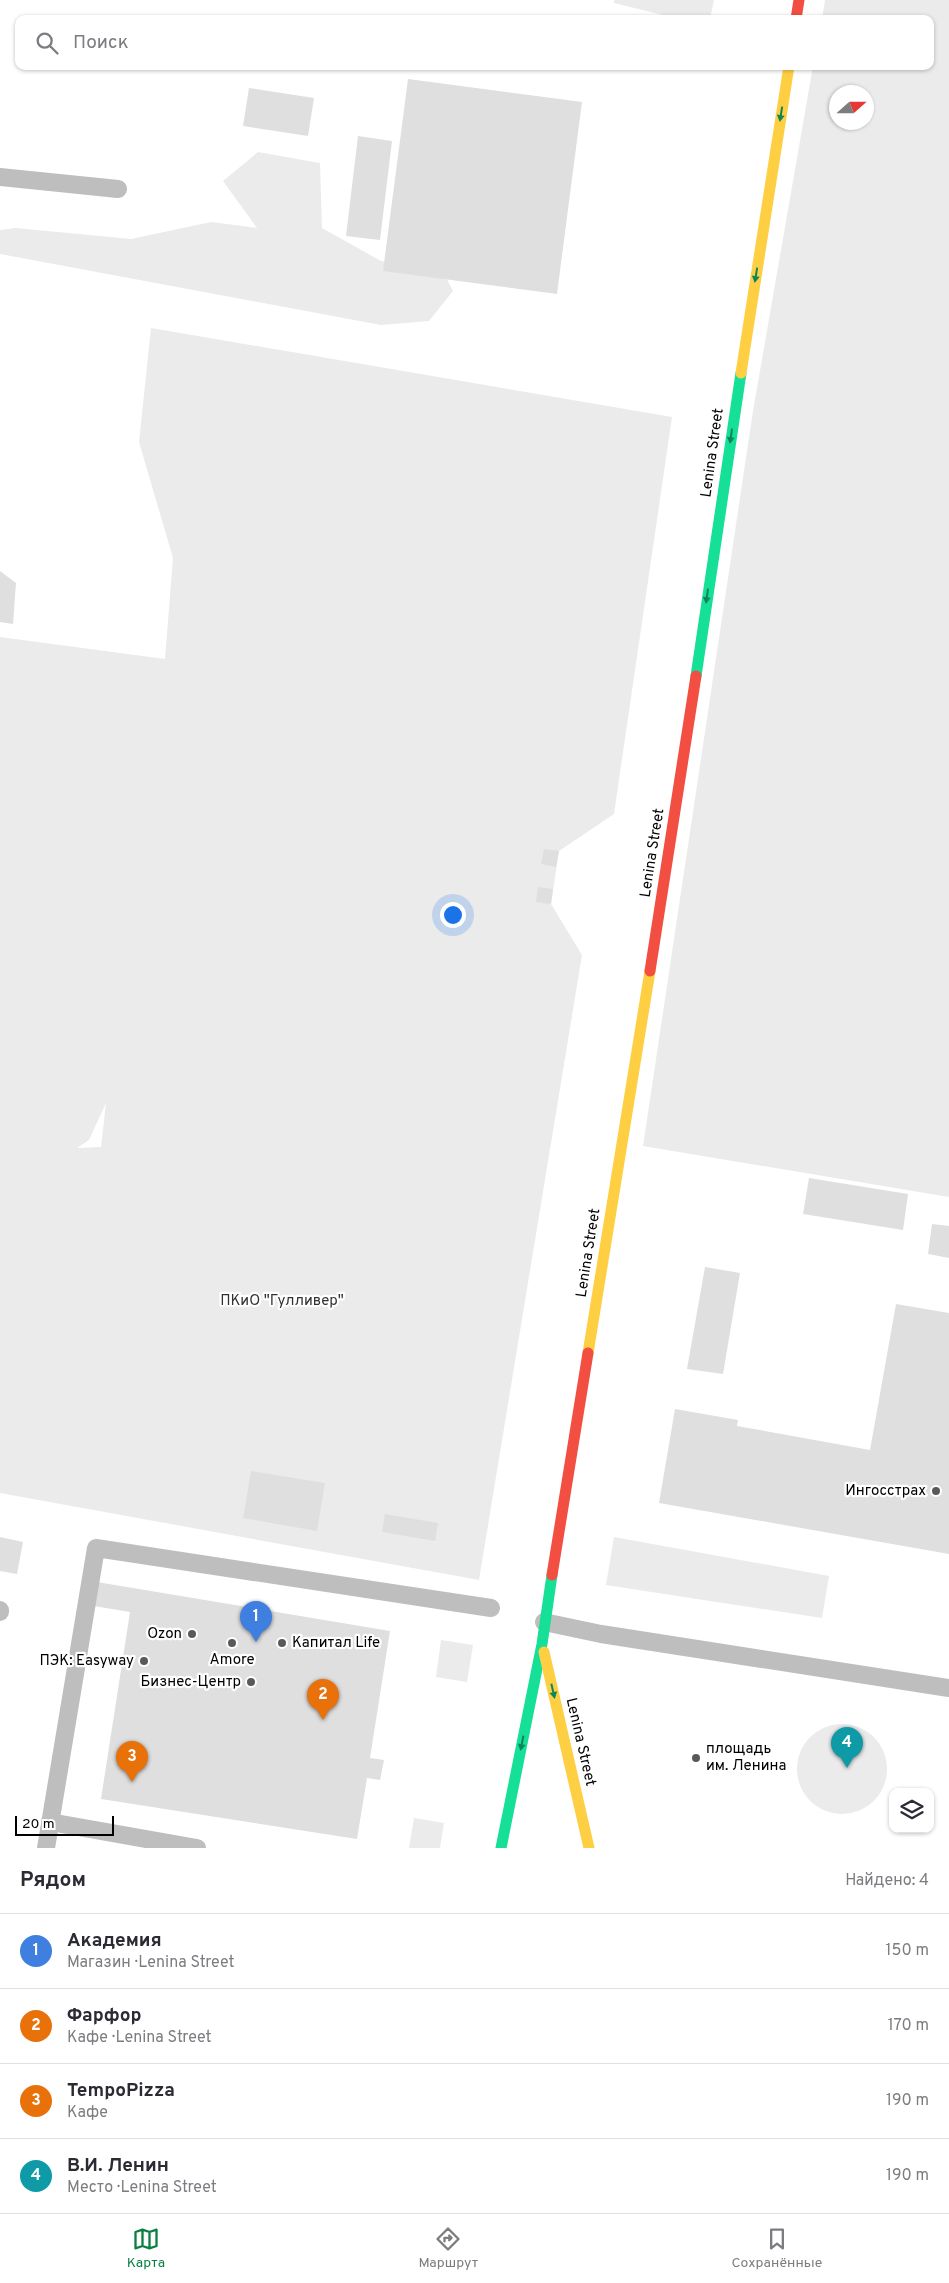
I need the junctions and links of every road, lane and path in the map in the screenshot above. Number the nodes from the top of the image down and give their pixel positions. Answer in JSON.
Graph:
{"nodes":[{"id":1,"x":799,"y":0,"type":"edge"},
{"id":2,"x":797,"y":15,"type":"edge"},
{"id":3,"x":787,"y":70,"type":"edge"},
{"id":4,"x":0,"y":177,"type":"edge"},
{"id":5,"x":118,"y":190,"type":"dead end"},
{"id":6,"x":491,"y":1608,"type":"dead end"},
{"id":7,"x":544,"y":1622,"type":"junction"},
{"id":8,"x":542,"y":1644,"type":"junction"},
{"id":9,"x":949,"y":1688,"type":"edge"},
{"id":10,"x":50,"y":1822,"type":"junction"},
{"id":11,"x":46,"y":1848,"type":"edge"},
{"id":12,"x":197,"y":1848,"type":"edge"},
{"id":13,"x":501,"y":1848,"type":"edge"},
{"id":14,"x":589,"y":1848,"type":"edge"}],
"edges":[{"from":1,"to":2,"type":"main road"},
{"from":3,"to":7,"type":"main road","name":"Lenina Street","one_way":true},
{"from":4,"to":5,"type":"lane"},
{"from":6,"to":10,"type":"lane"},
{"from":7,"to":8,"type":"main road","name":"Lenina Street"},
{"from":7,"to":9,"type":"lane"},
{"from":8,"to":13,"type":"main road","name":"Lenina Street","one_way":true},
{"from":8,"to":14,"type":"main road","name":"Lenina Street","one_way":true},
{"from":10,"to":11,"type":"lane"},
{"from":10,"to":12,"type":"lane"}]}
